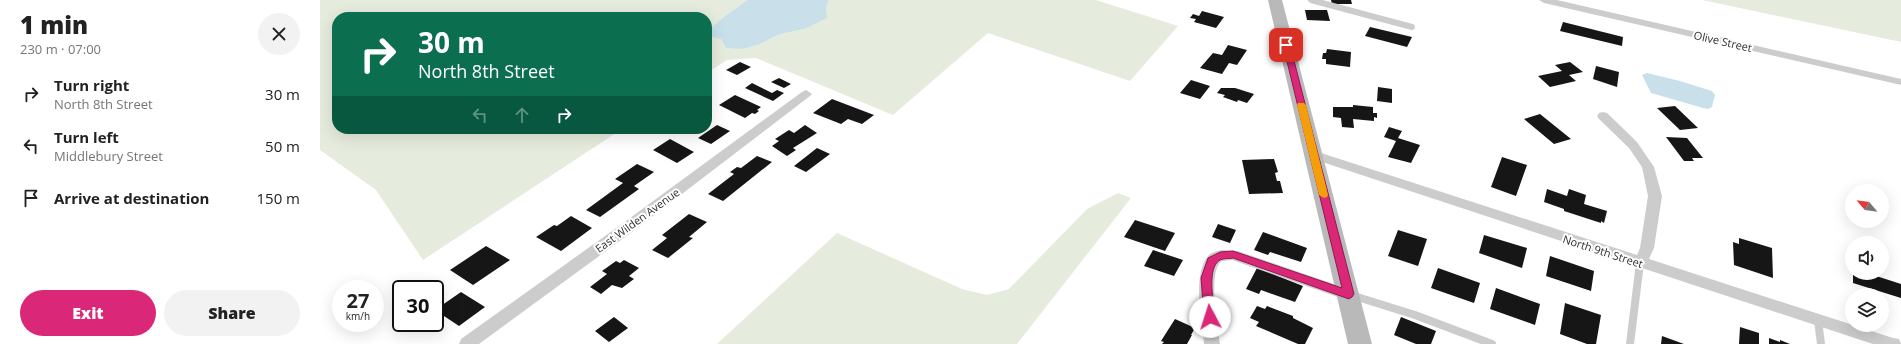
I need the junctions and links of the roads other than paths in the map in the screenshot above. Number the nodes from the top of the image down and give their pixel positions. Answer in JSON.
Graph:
{"nodes":[{"id":1,"x":1275,"y":0,"type":"edge"},
{"id":2,"x":1544,"y":0,"type":"edge"},
{"id":3,"x":1315,"y":1,"type":"edge"},
{"id":4,"x":1412,"y":27,"type":"dead end"},
{"id":5,"x":1901,"y":82,"type":"edge"},
{"id":6,"x":806,"y":94,"type":"dead end"},
{"id":7,"x":1603,"y":116,"type":"dead end"},
{"id":8,"x":1314,"y":155,"type":"junction"},
{"id":9,"x":1640,"y":263,"type":"junction"},
{"id":10,"x":1349,"y":294,"type":"junction"},
{"id":11,"x":1818,"y":320,"type":"junction"},
{"id":12,"x":467,"y":344,"type":"edge"},
{"id":13,"x":1212,"y":344,"type":"edge"},
{"id":14,"x":1360,"y":344,"type":"edge"},
{"id":15,"x":1492,"y":344,"type":"edge"},
{"id":16,"x":1630,"y":344,"type":"edge"},
{"id":17,"x":1821,"y":344,"type":"edge"},
{"id":18,"x":1893,"y":344,"type":"edge"}],
"edges":[{"from":1,"to":8,"type":"main road"},
{"from":2,"to":5,"type":"street","name":"Olive Street"},
{"from":3,"to":4,"type":"lane"},
{"from":6,"to":12,"type":"street","name":"East Wilden Avenue"},
{"from":7,"to":9,"type":"street"},
{"from":8,"to":9,"type":"street","name":"North 9th Street"},
{"from":8,"to":10,"type":"main road"},
{"from":9,"to":11,"type":"street","name":"North 9th Street"},
{"from":9,"to":16,"type":"lane"},
{"from":10,"to":13,"type":"street"},
{"from":10,"to":14,"type":"main road"},
{"from":10,"to":15,"type":"lane"},
{"from":11,"to":17,"type":"lane"},
{"from":11,"to":18,"type":"street","name":"North 9th Street"}]}
